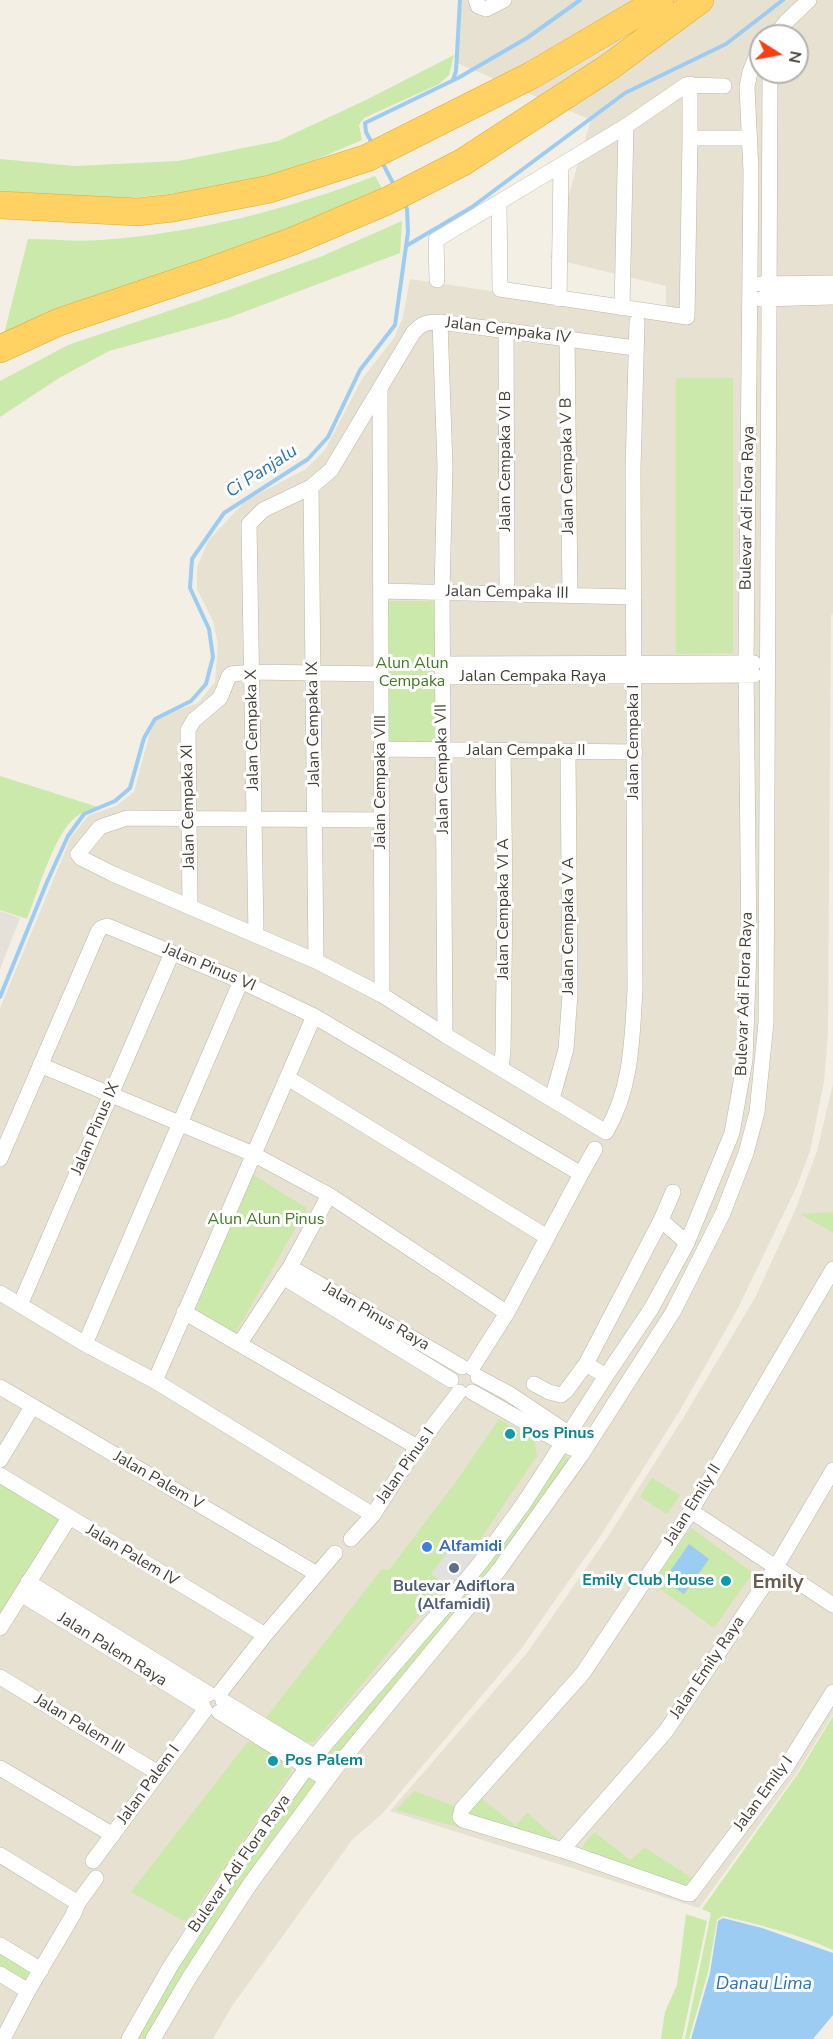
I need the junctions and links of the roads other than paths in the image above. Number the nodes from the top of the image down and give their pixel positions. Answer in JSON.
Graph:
{"nodes":[{"id":1,"x":476,"y":0,"type":"edge"},
{"id":2,"x":504,"y":0,"type":"edge"},
{"id":3,"x":660,"y":0,"type":"edge"},
{"id":4,"x":700,"y":0,"type":"edge"},
{"id":5,"x":809,"y":0,"type":"edge"},
{"id":6,"x":784,"y":24,"type":"edge"},
{"id":7,"x":749,"y":77,"type":"edge"},
{"id":8,"x":690,"y":84,"type":"junction"},
{"id":9,"x":770,"y":84,"type":"edge"},
{"id":10,"x":724,"y":86,"type":"dead end"},
{"id":11,"x":626,"y":126,"type":"junction"},
{"id":12,"x":690,"y":138,"type":"junction"},
{"id":13,"x":750,"y":138,"type":"junction"},
{"id":14,"x":561,"y":167,"type":"junction"},
{"id":15,"x":499,"y":203,"type":"junction"},
{"id":16,"x":0,"y":205,"type":"edge"},
{"id":17,"x":437,"y":280,"type":"dead end"},
{"id":18,"x":833,"y":283,"type":"edge"},
{"id":19,"x":770,"y":291,"type":"junction"},
{"id":20,"x":749,"y":292,"type":"junction"},
{"id":21,"x":833,"y":297,"type":"edge"},
{"id":22,"x":559,"y":299,"type":"junction"},
{"id":23,"x":622,"y":308,"type":"junction"},
{"id":24,"x":441,"y":322,"type":"junction"},
{"id":25,"x":637,"y":322,"type":"dead end"},
{"id":26,"x":506,"y":330,"type":"junction"},
{"id":27,"x":567,"y":338,"type":"junction"},
{"id":28,"x":635,"y":348,"type":"junction"},
{"id":29,"x":0,"y":349,"type":"edge"},
{"id":30,"x":380,"y":389,"type":"junction"},
{"id":31,"x":311,"y":487,"type":"junction"},
{"id":32,"x":249,"y":524,"type":"joint"},
{"id":33,"x":381,"y":591,"type":"junction"},
{"id":34,"x":442,"y":592,"type":"junction"},
{"id":35,"x":507,"y":593,"type":"junction"},
{"id":36,"x":570,"y":595,"type":"junction"},
{"id":37,"x":634,"y":597,"type":"junction"},
{"id":38,"x":746,"y":669,"type":"junction"},
{"id":39,"x":767,"y":670,"type":"junction"},
{"id":40,"x":442,"y":671,"type":"junction"},
{"id":41,"x":634,"y":671,"type":"junction"},
{"id":42,"x":252,"y":672,"type":"junction"},
{"id":43,"x":313,"y":674,"type":"junction"},
{"id":44,"x":381,"y":674,"type":"junction"},
{"id":45,"x":381,"y":749,"type":"junction"},
{"id":46,"x":443,"y":751,"type":"junction"},
{"id":47,"x":504,"y":751,"type":"junction"},
{"id":48,"x":568,"y":752,"type":"junction"},
{"id":49,"x":635,"y":752,"type":"junction"},
{"id":50,"x":188,"y":818,"type":"junction"},
{"id":51,"x":254,"y":819,"type":"junction"},
{"id":52,"x":315,"y":820,"type":"junction"},
{"id":53,"x":381,"y":820,"type":"junction"},
{"id":54,"x":190,"y":906,"type":"junction"},
{"id":55,"x":256,"y":935,"type":"junction"},
{"id":56,"x":172,"y":953,"type":"junction"},
{"id":57,"x":316,"y":961,"type":"junction"},
{"id":58,"x":241,"y":981,"type":"junction"},
{"id":59,"x":382,"y":995,"type":"junction"},
{"id":60,"x":314,"y":1016,"type":"junction"},
{"id":61,"x":747,"y":1022,"type":"junction"},
{"id":62,"x":766,"y":1022,"type":"junction"},
{"id":63,"x":445,"y":1035,"type":"junction"},
{"id":64,"x":40,"y":1065,"type":"junction"},
{"id":65,"x":501,"y":1067,"type":"junction"},
{"id":66,"x":288,"y":1078,"type":"junction"},
{"id":67,"x":111,"y":1094,"type":"junction"},
{"id":68,"x":552,"y":1099,"type":"junction"},
{"id":69,"x":179,"y":1125,"type":"junction"},
{"id":70,"x":595,"y":1149,"type":"dead end"},
{"id":71,"x":252,"y":1154,"type":"junction"},
{"id":72,"x":0,"y":1159,"type":"edge"},
{"id":73,"x":581,"y":1174,"type":"junction"},
{"id":74,"x":673,"y":1192,"type":"dead end"},
{"id":75,"x":329,"y":1195,"type":"junction"},
{"id":76,"x":661,"y":1220,"type":"junction"},
{"id":77,"x":547,"y":1237,"type":"junction"},
{"id":78,"x":687,"y":1243,"type":"junction"},
{"id":79,"x":833,"y":1269,"type":"edge"},
{"id":80,"x":286,"y":1272,"type":"junction"},
{"id":81,"x":0,"y":1293,"type":"edge"},
{"id":82,"x":20,"y":1305,"type":"junction"},
{"id":83,"x":184,"y":1311,"type":"junction"},
{"id":84,"x":507,"y":1313,"type":"junction"},
{"id":85,"x":240,"y":1343,"type":"junction"},
{"id":86,"x":86,"y":1344,"type":"junction"},
{"id":87,"x":586,"y":1364,"type":"junction"},
{"id":88,"x":606,"y":1376,"type":"junction"},
{"id":89,"x":466,"y":1379,"type":"junction"},
{"id":90,"x":155,"y":1381,"type":"junction"},
{"id":91,"x":534,"y":1384,"type":"dead end"},
{"id":92,"x":0,"y":1387,"type":"edge"},
{"id":93,"x":32,"y":1407,"type":"junction"},
{"id":94,"x":566,"y":1439,"type":"junction"},
{"id":95,"x":417,"y":1447,"type":"junction"},
{"id":96,"x":584,"y":1449,"type":"junction"},
{"id":97,"x":0,"y":1460,"type":"edge"},
{"id":98,"x":833,"y":1470,"type":"edge"},
{"id":99,"x":0,"y":1474,"type":"edge"},
{"id":100,"x":691,"y":1511,"type":"junction"},
{"id":101,"x":373,"y":1515,"type":"junction"},
{"id":102,"x":69,"y":1518,"type":"junction"},
{"id":103,"x":351,"y":1539,"type":"dead end"},
{"id":104,"x":334,"y":1553,"type":"dead end"},
{"id":105,"x":776,"y":1567,"type":"junction"},
{"id":106,"x":317,"y":1574,"type":"junction"},
{"id":107,"x":25,"y":1588,"type":"junction"},
{"id":108,"x":833,"y":1605,"type":"edge"},
{"id":109,"x":0,"y":1628,"type":"edge"},
{"id":110,"x":265,"y":1635,"type":"junction"},
{"id":111,"x":0,"y":1677,"type":"edge"},
{"id":112,"x":833,"y":1692,"type":"edge"},
{"id":113,"x":213,"y":1703,"type":"junction"},
{"id":114,"x":311,"y":1762,"type":"junction"},
{"id":115,"x":0,"y":1768,"type":"edge"},
{"id":116,"x":158,"y":1773,"type":"junction"},
{"id":117,"x":331,"y":1775,"type":"junction"},
{"id":118,"x":113,"y":1835,"type":"junction"},
{"id":119,"x":562,"y":1850,"type":"junction"},
{"id":120,"x":0,"y":1855,"type":"edge"},
{"id":121,"x":93,"y":1861,"type":"dead end"},
{"id":122,"x":96,"y":1878,"type":"dead end"},
{"id":123,"x":78,"y":1903,"type":"junction"},
{"id":124,"x":0,"y":1945,"type":"edge"},
{"id":125,"x":41,"y":1970,"type":"junction"},
{"id":126,"x":0,"y":1974,"type":"edge"},
{"id":127,"x":28,"y":1991,"type":"junction"},
{"id":128,"x":3,"y":2039,"type":"edge"},
{"id":129,"x":129,"y":2039,"type":"edge"},
{"id":130,"x":153,"y":2039,"type":"edge"}],
"edges":[{"from":1,"to":2,"type":"street"},
{"from":3,"to":16,"type":"highway"},
{"from":4,"to":29,"type":"highway"},
{"from":5,"to":6,"type":"street"},
{"from":7,"to":13,"type":"street","name":"Bulevar Adi Flora Raya"},
{"from":8,"to":10,"type":"street"},
{"from":8,"to":11,"type":"street"},
{"from":8,"to":12,"type":"street"},
{"from":9,"to":19,"type":"street","name":"Bulevar Adi Flora Raya"},
{"from":11,"to":14,"type":"street"},
{"from":11,"to":23,"type":"street"},
{"from":12,"to":13,"type":"street"},
{"from":12,"to":23,"type":"street"},
{"from":13,"to":20,"type":"street","name":"Bulevar Adi Flora Raya"},
{"from":14,"to":15,"type":"street"},
{"from":14,"to":22,"type":"street"},
{"from":15,"to":17,"type":"street"},
{"from":15,"to":22,"type":"street"},
{"from":18,"to":19,"type":"street"},
{"from":19,"to":20,"type":"street"},
{"from":19,"to":21,"type":"street"},
{"from":19,"to":39,"type":"street","name":"Bulevar Adi Flora Raya"},
{"from":20,"to":38,"type":"street","name":"Bulevar Adi Flora Raya"},
{"from":22,"to":23,"type":"street"},
{"from":24,"to":26,"type":"street","name":"Jalan Cempaka IV"},
{"from":24,"to":30,"type":"street","name":"Jalan Cempaka IV"},
{"from":24,"to":34,"type":"street","name":"Jalan Cempaka VII"},
{"from":25,"to":28,"type":"street","name":"Jalan Cempaka I"},
{"from":26,"to":27,"type":"street","name":"Jalan Cempaka IV"},
{"from":26,"to":35,"type":"street","name":"Jalan Cempaka VI B"},
{"from":27,"to":28,"type":"street","name":"Jalan Cempaka IV"},
{"from":27,"to":36,"type":"street","name":"Jalan Cempaka V B"},
{"from":28,"to":37,"type":"street","name":"Jalan Cempaka I"},
{"from":30,"to":31,"type":"street","name":"Jalan Cempaka IV"},
{"from":30,"to":33,"type":"street","name":"Jalan Cempaka VIII"},
{"from":31,"to":32,"type":"street","name":"Jalan Cempaka IV"},
{"from":31,"to":43,"type":"street","name":"Jalan Cempaka IX"},
{"from":32,"to":42,"type":"street","name":"Jalan Cempaka X"},
{"from":33,"to":34,"type":"street","name":"Jalan Cempaka III"},
{"from":33,"to":44,"type":"street","name":"Jalan Cempaka VIII"},
{"from":34,"to":35,"type":"street","name":"Jalan Cempaka III"},
{"from":34,"to":40,"type":"street","name":"Jalan Cempaka VII"},
{"from":35,"to":36,"type":"street","name":"Jalan Cempaka III"},
{"from":36,"to":37,"type":"street","name":"Jalan Cempaka III"},
{"from":37,"to":41,"type":"street","name":"Jalan Cempaka I"},
{"from":38,"to":39,"type":"street","name":"Jalan Cempaka Raya"},
{"from":38,"to":41,"type":"street","name":"Jalan Cempaka Raya"},
{"from":38,"to":61,"type":"street","name":"Bulevar Adi Flora Raya"},
{"from":39,"to":62,"type":"street","name":"Bulevar Adi Flora Raya"},
{"from":40,"to":41,"type":"street","name":"Jalan Cempaka Raya"},
{"from":40,"to":46,"type":"street","name":"Jalan Cempaka VII"},
{"from":41,"to":49,"type":"street","name":"Jalan Cempaka I"},
{"from":42,"to":43,"type":"street"},
{"from":42,"to":50,"type":"street","name":"Jalan Cempaka XI"},
{"from":42,"to":51,"type":"street","name":"Jalan Cempaka X"},
{"from":43,"to":44,"type":"street"},
{"from":43,"to":52,"type":"street","name":"Jalan Cempaka IX"},
{"from":44,"to":45,"type":"street","name":"Jalan Cempaka VIII"},
{"from":45,"to":46,"type":"street","name":"Jalan Cempaka II"},
{"from":45,"to":53,"type":"street","name":"Jalan Cempaka VIII"},
{"from":46,"to":47,"type":"street","name":"Jalan Cempaka II"},
{"from":46,"to":63,"type":"street","name":"Jalan Cempaka VII"},
{"from":47,"to":48,"type":"street","name":"Jalan Cempaka II"},
{"from":47,"to":65,"type":"street","name":"Jalan Cempaka VI A"},
{"from":48,"to":49,"type":"street","name":"Jalan Cempaka II"},
{"from":48,"to":68,"type":"street","name":"Jalan Cempaka V A"},
{"from":49,"to":68,"type":"street","name":"Jalan Cempaka I"},
{"from":50,"to":51,"type":"street"},
{"from":50,"to":54,"type":"street","name":"Jalan Cempaka XI"},
{"from":50,"to":54,"type":"street"},
{"from":51,"to":52,"type":"street"},
{"from":51,"to":55,"type":"street","name":"Jalan Cempaka X"},
{"from":52,"to":53,"type":"street"},
{"from":52,"to":57,"type":"street","name":"Jalan Cempaka IX"},
{"from":53,"to":59,"type":"street","name":"Jalan Cempaka VIII"},
{"from":54,"to":55,"type":"street"},
{"from":55,"to":57,"type":"street"},
{"from":56,"to":58,"type":"street","name":"Jalan Pinus VI"},
{"from":56,"to":64,"type":"street","name":"Jalan Pinus VI"},
{"from":56,"to":67,"type":"street","name":"Jalan Pinus IX"},
{"from":57,"to":59,"type":"street"},
{"from":58,"to":60,"type":"street","name":"Jalan Pinus VI"},
{"from":58,"to":69,"type":"street"},
{"from":59,"to":63,"type":"street"},
{"from":60,"to":66,"type":"street"},
{"from":60,"to":73,"type":"street","name":"Jalan Pinus VI"},
{"from":61,"to":62,"type":"street"},
{"from":61,"to":78,"type":"street","name":"Bulevar Adi Flora Raya"},
{"from":62,"to":96,"type":"street","name":"Bulevar Adi Flora Raya"},
{"from":63,"to":65,"type":"street"},
{"from":64,"to":67,"type":"street"},
{"from":64,"to":72,"type":"street"},
{"from":65,"to":68,"type":"street"},
{"from":66,"to":71,"type":"street"},
{"from":66,"to":77,"type":"street"},
{"from":67,"to":69,"type":"street"},
{"from":67,"to":82,"type":"street","name":"Jalan Pinus IX"},
{"from":69,"to":71,"type":"street"},
{"from":69,"to":86,"type":"street"},
{"from":70,"to":73,"type":"street","name":"Jalan Pinus I"},
{"from":71,"to":75,"type":"street"},
{"from":71,"to":83,"type":"street"},
{"from":73,"to":77,"type":"street","name":"Jalan Pinus I"},
{"from":74,"to":76,"type":"street"},
{"from":75,"to":80,"type":"street"},
{"from":75,"to":84,"type":"street"},
{"from":76,"to":78,"type":"street"},
{"from":76,"to":87,"type":"street"},
{"from":77,"to":84,"type":"street","name":"Jalan Pinus I"},
{"from":78,"to":88,"type":"street","name":"Bulevar Adi Flora Raya"},
{"from":79,"to":100,"type":"street","name":"Jalan Emily II"},
{"from":80,"to":85,"type":"street"},
{"from":80,"to":89,"type":"street","name":"Jalan Pinus Raya"},
{"from":81,"to":82,"type":"street"},
{"from":82,"to":86,"type":"street"},
{"from":83,"to":85,"type":"street"},
{"from":83,"to":90,"type":"street"},
{"from":84,"to":89,"type":"street","name":"Jalan Pinus I"},
{"from":85,"to":95,"type":"street"},
{"from":86,"to":90,"type":"street"},
{"from":87,"to":88,"type":"street"},
{"from":87,"to":91,"type":"street"},
{"from":88,"to":94,"type":"street","name":"Bulevar Adi Flora Raya"},
{"from":89,"to":94,"type":"street","name":"Jalan Pinus Raya"},
{"from":89,"to":95,"type":"street","name":"Jalan Pinus I"},
{"from":90,"to":101,"type":"street"},
{"from":92,"to":93,"type":"street","name":"Jalan Palem V"},
{"from":93,"to":97,"type":"street"},
{"from":93,"to":106,"type":"street","name":"Jalan Palem V"},
{"from":94,"to":96,"type":"street","name":"Jalan Pinus Raya"},
{"from":94,"to":114,"type":"street","name":"Bulevar Adi Flora Raya"},
{"from":95,"to":101,"type":"street","name":"Jalan Pinus I"},
{"from":96,"to":117,"type":"street","name":"Bulevar Adi Flora Raya"},
{"from":98,"to":105,"type":"street","name":"Jalan Emily Raya"},
{"from":99,"to":102,"type":"street","name":"Jalan Palem IV"},
{"from":100,"to":105,"type":"street"},
{"from":100,"to":119,"type":"street","name":"Jalan Emily II"},
{"from":101,"to":103,"type":"street","name":"Jalan Pinus I"},
{"from":102,"to":107,"type":"street"},
{"from":102,"to":110,"type":"street","name":"Jalan Palem IV"},
{"from":104,"to":106,"type":"street","name":"Jalan Palem I"},
{"from":105,"to":108,"type":"street"},
{"from":105,"to":119,"type":"street","name":"Jalan Emily Raya"},
{"from":106,"to":110,"type":"street","name":"Jalan Palem I"},
{"from":107,"to":109,"type":"street"},
{"from":107,"to":113,"type":"street","name":"Jalan Palem Raya"},
{"from":110,"to":113,"type":"street","name":"Jalan Palem I"},
{"from":111,"to":116,"type":"street","name":"Jalan Palem III"},
{"from":112,"to":119,"type":"street","name":"Jalan Emily I"},
{"from":113,"to":114,"type":"street","name":"Jalan Palem Raya"},
{"from":113,"to":116,"type":"street","name":"Jalan Palem I"},
{"from":114,"to":117,"type":"street","name":"Jalan Palem Raya"},
{"from":114,"to":129,"type":"street","name":"Bulevar Adi Flora Raya"},
{"from":115,"to":118,"type":"street"},
{"from":116,"to":118,"type":"street","name":"Jalan Palem I"},
{"from":117,"to":130,"type":"street","name":"Bulevar Adi Flora Raya"},
{"from":118,"to":121,"type":"street","name":"Jalan Palem I"},
{"from":120,"to":123,"type":"street"},
{"from":122,"to":123,"type":"street"},
{"from":123,"to":125,"type":"street"},
{"from":124,"to":125,"type":"street"},
{"from":125,"to":127,"type":"street"},
{"from":126,"to":127,"type":"street"},
{"from":127,"to":128,"type":"street"}]}
